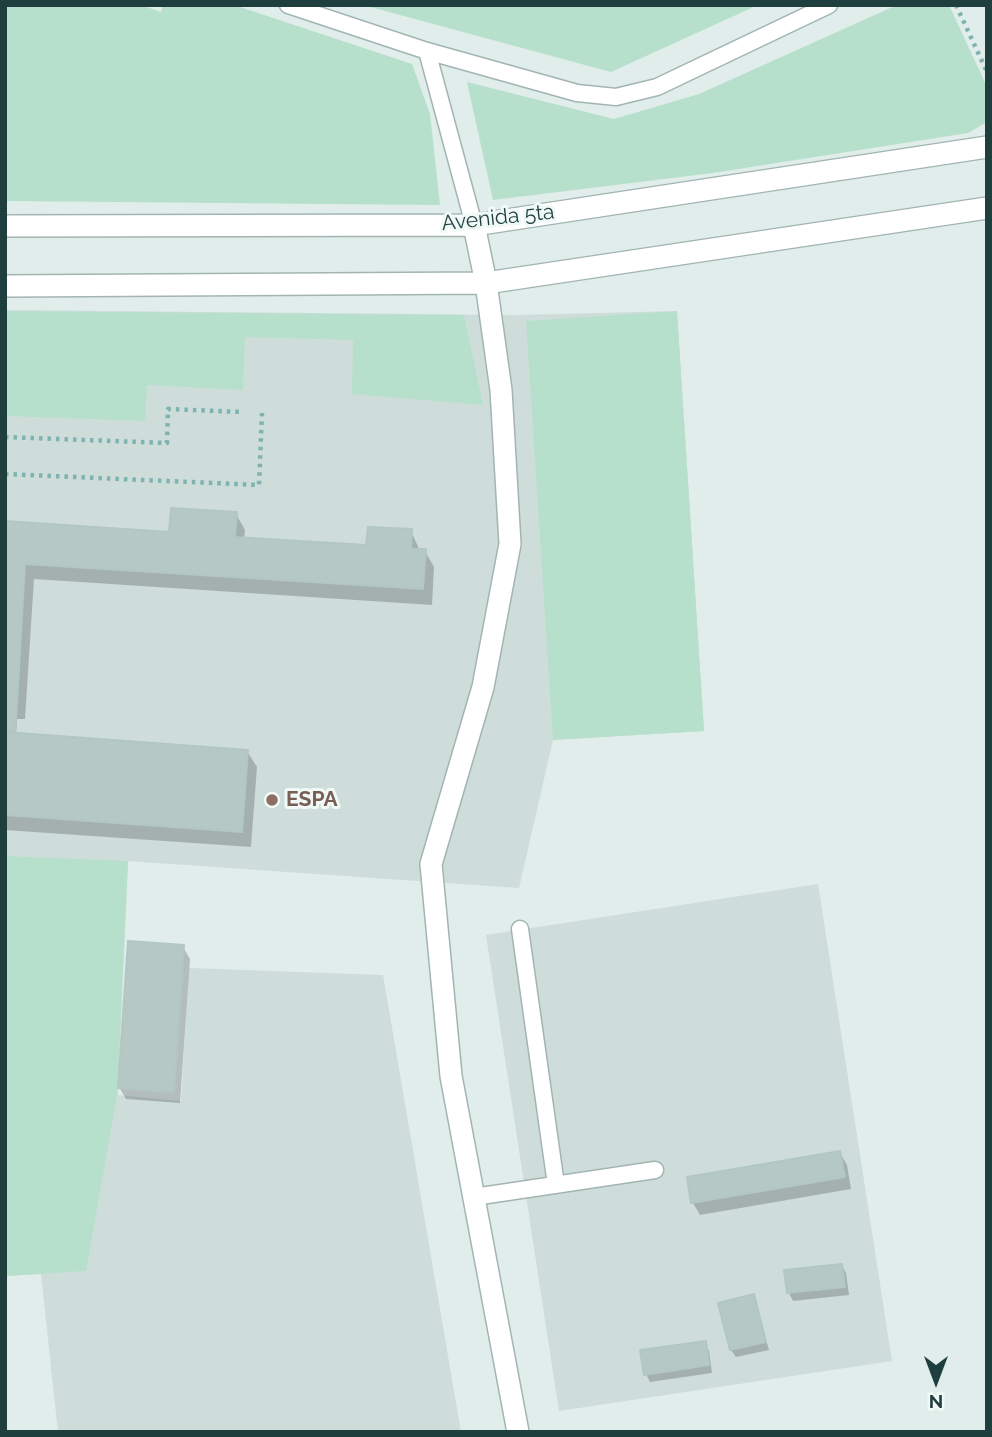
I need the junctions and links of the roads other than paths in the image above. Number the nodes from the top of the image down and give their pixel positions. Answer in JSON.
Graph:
{"nodes":[{"id":1,"x":288,"y":5,"type":"edge"},
{"id":2,"x":829,"y":5,"type":"edge"},
{"id":3,"x":427,"y":51,"type":"junction"},
{"id":4,"x":987,"y":147,"type":"edge"},
{"id":5,"x":987,"y":208,"type":"edge"},
{"id":6,"x":474,"y":225,"type":"junction"},
{"id":7,"x":5,"y":226,"type":"edge"},
{"id":8,"x":486,"y":283,"type":"junction"},
{"id":9,"x":5,"y":286,"type":"edge"},
{"id":10,"x":520,"y":929,"type":"dead end"},
{"id":11,"x":656,"y":1170,"type":"dead end"},
{"id":12,"x":556,"y":1185,"type":"junction"},
{"id":13,"x":474,"y":1197,"type":"junction"},
{"id":14,"x":518,"y":1432,"type":"edge"}],
"edges":[{"from":1,"to":3,"type":"lane"},
{"from":2,"to":3,"type":"lane"},
{"from":3,"to":6,"type":"lane"},
{"from":4,"to":6,"type":"street","name":"Avenida 5ta"},
{"from":5,"to":8,"type":"street"},
{"from":6,"to":7,"type":"street","name":"Avenida 5ta"},
{"from":6,"to":8,"type":"street"},
{"from":8,"to":9,"type":"street"},
{"from":8,"to":13,"type":"street"},
{"from":10,"to":12,"type":"lane"},
{"from":11,"to":12,"type":"lane"},
{"from":12,"to":13,"type":"lane"},
{"from":13,"to":14,"type":"street"}]}
